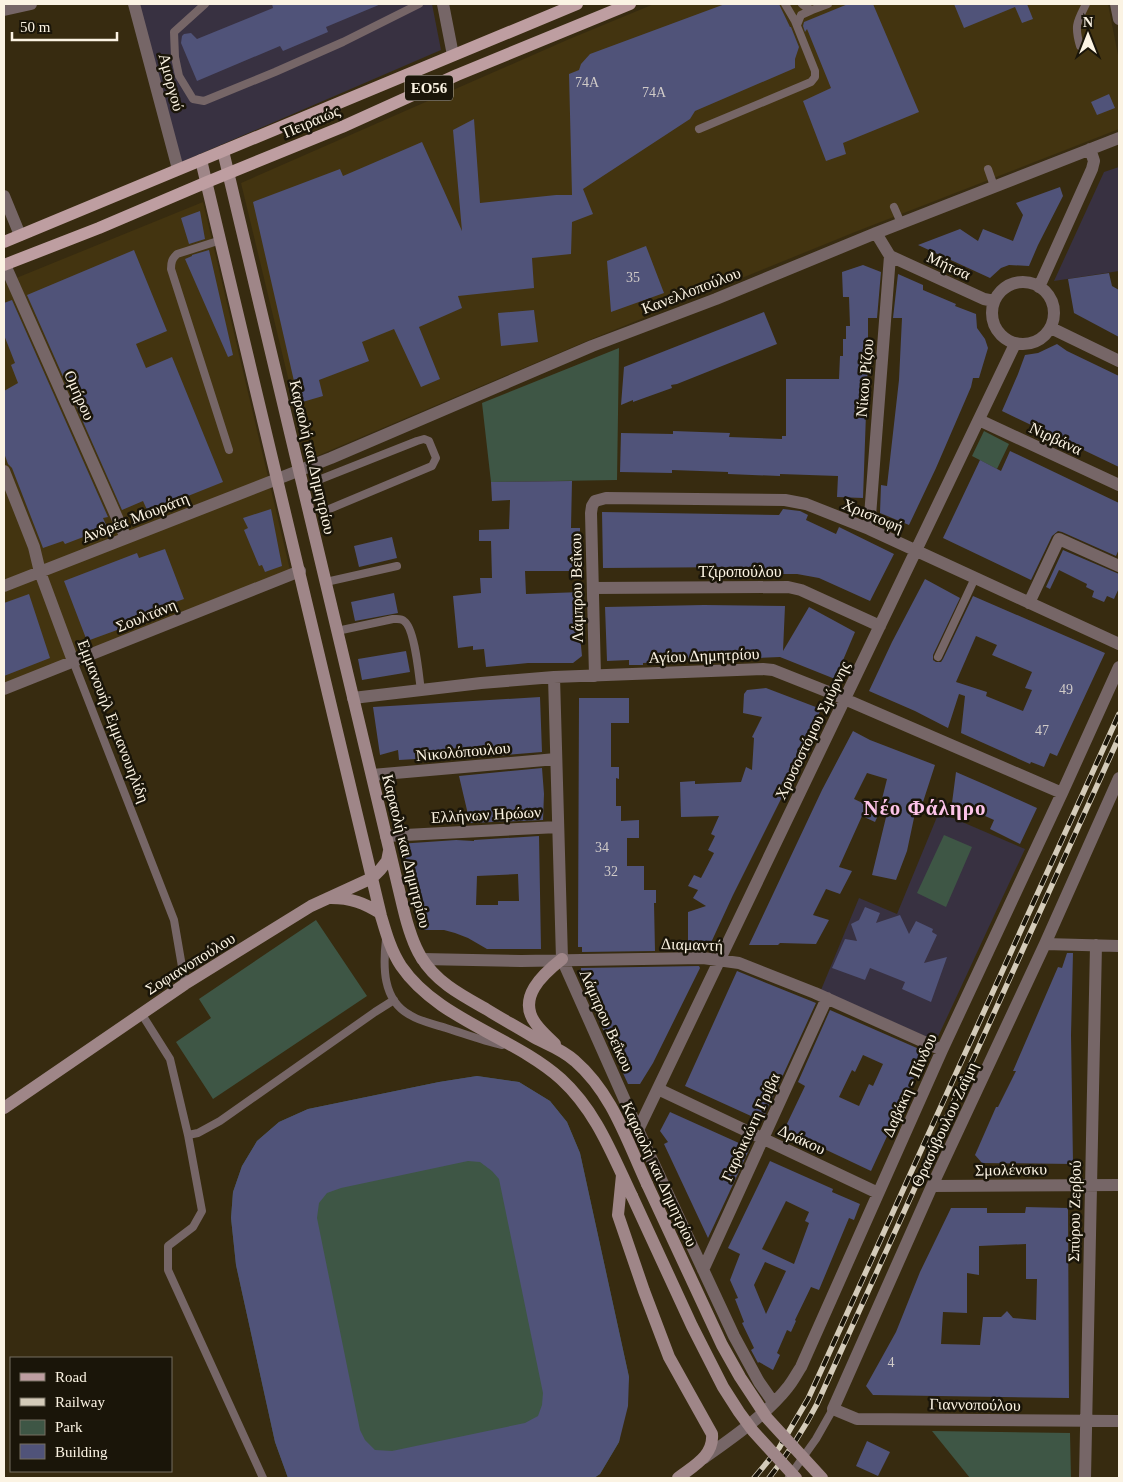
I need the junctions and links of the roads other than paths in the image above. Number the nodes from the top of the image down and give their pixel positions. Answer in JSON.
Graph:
{"nodes":[{"id":1,"x":31,"y":4,"type":"edge"},
{"id":2,"x":134,"y":4,"type":"edge"},
{"id":3,"x":205,"y":4,"type":"edge"},
{"id":4,"x":419,"y":4,"type":"edge"},
{"id":5,"x":443,"y":4,"type":"edge"},
{"id":6,"x":577,"y":4,"type":"edge"},
{"id":7,"x":630,"y":4,"type":"edge"},
{"id":8,"x":785,"y":4,"type":"edge"},
{"id":9,"x":802,"y":4,"type":"edge"},
{"id":10,"x":828,"y":4,"type":"edge"},
{"id":11,"x":1086,"y":4,"type":"edge"},
{"id":12,"x":1116,"y":4,"type":"edge"},
{"id":13,"x":4,"y":10,"type":"edge"},
{"id":14,"x":812,"y":10,"type":"junction"},
{"id":15,"x":1119,"y":19,"type":"edge"},
{"id":16,"x":797,"y":25,"type":"junction"},
{"id":17,"x":1080,"y":46,"type":"dead end"},
{"id":18,"x":453,"y":55,"type":"junction"},
{"id":19,"x":698,"y":130,"type":"dead end"},
{"id":20,"x":1119,"y":138,"type":"edge"},
{"id":21,"x":1090,"y":149,"type":"junction"},
{"id":22,"x":223,"y":151,"type":"junction"},
{"id":23,"x":201,"y":160,"type":"junction"},
{"id":24,"x":178,"y":169,"type":"junction"},
{"id":25,"x":988,"y":169,"type":"dead end"},
{"id":26,"x":228,"y":173,"type":"junction"},
{"id":27,"x":207,"y":182,"type":"junction"},
{"id":28,"x":994,"y":186,"type":"junction"},
{"id":29,"x":4,"y":196,"type":"edge"},
{"id":30,"x":894,"y":207,"type":"dead end"},
{"id":31,"x":901,"y":223,"type":"junction"},
{"id":32,"x":876,"y":232,"type":"junction"},
{"id":33,"x":20,"y":235,"type":"junction"},
{"id":34,"x":221,"y":240,"type":"junction"},
{"id":35,"x":4,"y":242,"type":"edge"},
{"id":36,"x":890,"y":256,"type":"junction"},
{"id":37,"x":4,"y":265,"type":"edge"},
{"id":38,"x":1039,"y":287,"type":"junction"},
{"id":39,"x":994,"y":301,"type":"junction"},
{"id":40,"x":1051,"y":328,"type":"junction"},
{"id":41,"x":1015,"y":344,"type":"junction"},
{"id":42,"x":1119,"y":360,"type":"edge"},
{"id":43,"x":979,"y":420,"type":"junction"},
{"id":44,"x":386,"y":434,"type":"junction"},
{"id":45,"x":229,"y":450,"type":"dead end"},
{"id":46,"x":390,"y":452,"type":"junction"},
{"id":47,"x":299,"y":470,"type":"junction"},
{"id":48,"x":4,"y":471,"type":"edge"},
{"id":49,"x":278,"y":479,"type":"junction"},
{"id":50,"x":321,"y":479,"type":"dead end"},
{"id":51,"x":1119,"y":485,"type":"edge"},
{"id":52,"x":595,"y":501,"type":"joint"},
{"id":53,"x":327,"y":510,"type":"dead end"},
{"id":54,"x":869,"y":529,"type":"junction"},
{"id":55,"x":126,"y":538,"type":"junction"},
{"id":56,"x":915,"y":552,"type":"junction"},
{"id":57,"x":397,"y":566,"type":"dead end"},
{"id":58,"x":1119,"y":566,"type":"edge"},
{"id":59,"x":300,"y":571,"type":"junction"},
{"id":60,"x":40,"y":572,"type":"junction"},
{"id":61,"x":975,"y":578,"type":"junction"},
{"id":62,"x":326,"y":582,"type":"junction"},
{"id":63,"x":4,"y":586,"type":"edge"},
{"id":64,"x":593,"y":588,"type":"junction"},
{"id":65,"x":1029,"y":603,"type":"junction"},
{"id":66,"x":880,"y":626,"type":"junction"},
{"id":67,"x":337,"y":631,"type":"junction"},
{"id":68,"x":1119,"y":644,"type":"edge"},
{"id":69,"x":938,"y":657,"type":"dead end"},
{"id":70,"x":73,"y":661,"type":"junction"},
{"id":71,"x":1119,"y":667,"type":"edge"},
{"id":72,"x":554,"y":676,"type":"junction"},
{"id":73,"x":595,"y":676,"type":"junction"},
{"id":74,"x":4,"y":689,"type":"edge"},
{"id":75,"x":421,"y":691,"type":"junction"},
{"id":76,"x":353,"y":698,"type":"junction"},
{"id":77,"x":844,"y":700,"type":"junction"},
{"id":78,"x":556,"y":759,"type":"junction"},
{"id":79,"x":372,"y":775,"type":"junction"},
{"id":80,"x":1119,"y":778,"type":"edge"},
{"id":81,"x":1062,"y":793,"type":"junction"},
{"id":82,"x":558,"y":827,"type":"junction"},
{"id":83,"x":386,"y":836,"type":"junction"},
{"id":84,"x":389,"y":849,"type":"junction"},
{"id":85,"x":372,"y":878,"type":"junction"},
{"id":86,"x":329,"y":898,"type":"junction"},
{"id":87,"x":380,"y":913,"type":"junction"},
{"id":88,"x":386,"y":934,"type":"junction"},
{"id":89,"x":1046,"y":944,"type":"junction"},
{"id":90,"x":1096,"y":945,"type":"junction"},
{"id":91,"x":1119,"y":946,"type":"edge"},
{"id":92,"x":422,"y":959,"type":"junction"},
{"id":93,"x":562,"y":959,"type":"junction"},
{"id":94,"x":720,"y":959,"type":"junction"},
{"id":95,"x":185,"y":984,"type":"junction"},
{"id":96,"x":828,"y":998,"type":"junction"},
{"id":97,"x":394,"y":1000,"type":"junction"},
{"id":98,"x":141,"y":1013,"type":"junction"},
{"id":99,"x":516,"y":1048,"type":"junction"},
{"id":100,"x":560,"y":1050,"type":"junction"},
{"id":101,"x":942,"y":1050,"type":"junction"},
{"id":102,"x":658,"y":1089,"type":"junction"},
{"id":103,"x":4,"y":1108,"type":"edge"},
{"id":104,"x":638,"y":1130,"type":"junction"},
{"id":105,"x":188,"y":1135,"type":"junction"},
{"id":106,"x":763,"y":1139,"type":"junction"},
{"id":107,"x":622,"y":1175,"type":"junction"},
{"id":108,"x":1091,"y":1185,"type":"junction"},
{"id":109,"x":1119,"y":1185,"type":"edge"},
{"id":110,"x":932,"y":1186,"type":"junction"},
{"id":111,"x":878,"y":1193,"type":"junction"},
{"id":112,"x":703,"y":1270,"type":"junction"},
{"id":113,"x":774,"y":1402,"type":"junction"},
{"id":114,"x":833,"y":1408,"type":"junction"},
{"id":115,"x":1119,"y":1421,"type":"edge"},
{"id":116,"x":1086,"y":1422,"type":"junction"},
{"id":117,"x":704,"y":1458,"type":"junction"},
{"id":118,"x":263,"y":1478,"type":"edge"},
{"id":119,"x":678,"y":1478,"type":"edge"},
{"id":120,"x":788,"y":1478,"type":"edge"},
{"id":121,"x":796,"y":1478,"type":"edge"},
{"id":122,"x":822,"y":1478,"type":"edge"},
{"id":123,"x":1086,"y":1478,"type":"edge"}],
"edges":[{"from":1,"to":13,"type":"street"},
{"from":2,"to":24,"type":"street","name":"Αμοργού"},
{"from":3,"to":4,"type":"lane"},
{"from":5,"to":18,"type":"street"},
{"from":6,"to":18,"type":"main road","name":"Πειραιώς","number":"ΕΟ56"},
{"from":7,"to":26,"type":"main road","name":"Πειραιώς","number":"ΕΟ56"},
{"from":8,"to":16,"type":"lane"},
{"from":9,"to":14,"type":"lane"},
{"from":10,"to":14,"type":"lane"},
{"from":11,"to":17,"type":"lane"},
{"from":12,"to":15,"type":"street"},
{"from":14,"to":16,"type":"lane"},
{"from":16,"to":19,"type":"lane"},
{"from":18,"to":22,"type":"main road","name":"Πειραιώς","number":"ΕΟ56"},
{"from":20,"to":21,"type":"street","name":"Κανελλοπούλου"},
{"from":21,"to":28,"type":"street","name":"Κανελλοπούλου"},
{"from":21,"to":38,"type":"street"},
{"from":22,"to":23,"type":"main road","name":"Πειραιώς","number":"ΕΟ56"},
{"from":22,"to":26,"type":"main road","name":"Καραολή και Δημητρίου"},
{"from":23,"to":24,"type":"main road","name":"Πειραιώς","number":"ΕΟ56"},
{"from":23,"to":27,"type":"main road"},
{"from":24,"to":33,"type":"main road","name":"Πειραιώς","number":"ΕΟ56"},
{"from":25,"to":28,"type":"lane"},
{"from":26,"to":27,"type":"main road","name":"Πειραιώς","number":"ΕΟ56"},
{"from":26,"to":47,"type":"main road","name":"Καραολή και Δημητρίου"},
{"from":27,"to":34,"type":"main road"},
{"from":27,"to":37,"type":"main road","name":"Πειραιώς","number":"ΕΟ56"},
{"from":28,"to":31,"type":"street","name":"Κανελλοπούλου"},
{"from":29,"to":33,"type":"street"},
{"from":30,"to":31,"type":"lane"},
{"from":31,"to":32,"type":"street","name":"Κανελλοπούλου"},
{"from":32,"to":36,"type":"street"},
{"from":32,"to":44,"type":"street","name":"Κανελλοπούλου"},
{"from":33,"to":35,"type":"main road","name":"Πειραιώς","number":"ΕΟ56"},
{"from":34,"to":45,"type":"lane"},
{"from":34,"to":49,"type":"main road"},
{"from":36,"to":39,"type":"street","name":"Μήτσα"},
{"from":36,"to":54,"type":"street","name":"Νίκου Ρίζου"},
{"from":37,"to":55,"type":"street","name":"Ομήρου"},
{"from":38,"to":39,"type":"street"},
{"from":38,"to":40,"type":"street"},
{"from":39,"to":41,"type":"street"},
{"from":40,"to":41,"type":"street"},
{"from":40,"to":42,"type":"street"},
{"from":41,"to":43,"type":"street","name":"Χρυσοστόμου Σμύρνης"},
{"from":43,"to":51,"type":"street","name":"Νιρβάνα"},
{"from":43,"to":56,"type":"street","name":"Χρυσοστόμου Σμύρνης"},
{"from":44,"to":46,"type":"lane"},
{"from":44,"to":47,"type":"street","name":"Κανελλοπούλου"},
{"from":46,"to":50,"type":"lane"},
{"from":46,"to":53,"type":"lane"},
{"from":47,"to":49,"type":"street","name":"Κανελλοπούλου"},
{"from":47,"to":62,"type":"main road","name":"Καραολή και Δημητρίου"},
{"from":48,"to":60,"type":"street","name":"Εμμανουήλ Εμμανουηλίδη"},
{"from":49,"to":55,"type":"street","name":"Ανδρέα Μουράτη"},
{"from":49,"to":59,"type":"main road"},
{"from":52,"to":54,"type":"street","name":"Χριστοφή"},
{"from":52,"to":64,"type":"street","name":"Λάμπρου Βεΐκου"},
{"from":54,"to":56,"type":"street","name":"Χριστοφή"},
{"from":55,"to":60,"type":"street","name":"Ανδρέα Μουράτη"},
{"from":56,"to":61,"type":"street","name":"Χριστοφή"},
{"from":56,"to":66,"type":"street","name":"Χρυσοστόμου Σμύρνης"},
{"from":57,"to":62,"type":"lane"},
{"from":58,"to":65,"type":"street"},
{"from":59,"to":70,"type":"street","name":"Σουλτάνη"},
{"from":59,"to":85,"type":"main road"},
{"from":60,"to":63,"type":"street","name":"Ανδρέα Μουράτη"},
{"from":60,"to":70,"type":"street","name":"Εμμανουήλ Εμμανουηλίδη"},
{"from":61,"to":65,"type":"street","name":"Χριστοφή"},
{"from":61,"to":69,"type":"lane"},
{"from":62,"to":67,"type":"main road","name":"Καραολή και Δημητρίου"},
{"from":64,"to":66,"type":"street","name":"Τζιροπούλου"},
{"from":64,"to":73,"type":"street","name":"Λάμπρου Βεΐκου"},
{"from":65,"to":68,"type":"street","name":"Χριστοφή"},
{"from":66,"to":77,"type":"street","name":"Χρυσοστόμου Σμύρνης"},
{"from":67,"to":75,"type":"lane"},
{"from":67,"to":76,"type":"main road","name":"Καραολή και Δημητρίου"},
{"from":70,"to":74,"type":"street","name":"Σουλτάνη"},
{"from":70,"to":95,"type":"lane","name":"Εμμανουήλ Εμμανουηλίδη"},
{"from":71,"to":81,"type":"street","name":"Δαβάκη - Πίνδου"},
{"from":72,"to":73,"type":"street","name":"Αγίου Δημητρίου"},
{"from":72,"to":75,"type":"street","name":"Αγίου Δημητρίου"},
{"from":72,"to":78,"type":"street","name":"Λάμπρου Βεΐκου"},
{"from":73,"to":77,"type":"street","name":"Αγίου Δημητρίου"},
{"from":75,"to":76,"type":"street","name":"Αγίου Δημητρίου"},
{"from":76,"to":79,"type":"main road","name":"Καραολή και Δημητρίου"},
{"from":77,"to":81,"type":"street","name":"Αγίου Δημητρίου"},
{"from":77,"to":94,"type":"street","name":"Χρυσοστόμου Σμύρνης"},
{"from":78,"to":79,"type":"street","name":"Νικολόπουλου"},
{"from":78,"to":82,"type":"street","name":"Λάμπρου Βεΐκου"},
{"from":79,"to":83,"type":"main road","name":"Καραολή και Δημητρίου"},
{"from":80,"to":89,"type":"street","name":"Θρασύβουλου Ζαΐμη"},
{"from":81,"to":101,"type":"street","name":"Δαβάκη - Πίνδου"},
{"from":82,"to":83,"type":"street","name":"Ελλήνων Ηρώων"},
{"from":82,"to":93,"type":"street","name":"Λάμπρου Βεΐκου"},
{"from":83,"to":84,"type":"main road","name":"Καραολή και Δημητρίου"},
{"from":84,"to":85,"type":"main road","name":"Σοφιανοπούλου"},
{"from":84,"to":92,"type":"main road","name":"Καραολή και Δημητρίου"},
{"from":85,"to":86,"type":"main road","name":"Σοφιανοπούλου"},
{"from":85,"to":87,"type":"main road"},
{"from":86,"to":87,"type":"main road"},
{"from":86,"to":95,"type":"main road","name":"Σοφιανοπούλου"},
{"from":87,"to":88,"type":"main road"},
{"from":88,"to":97,"type":"lane"},
{"from":88,"to":99,"type":"main road"},
{"from":89,"to":90,"type":"street"},
{"from":89,"to":110,"type":"street","name":"Θρασύβουλου Ζαΐμη"},
{"from":90,"to":91,"type":"street"},
{"from":90,"to":108,"type":"street","name":"Σπύρου Ζερβού"},
{"from":92,"to":93,"type":"street","name":"Διαμαντή"},
{"from":92,"to":100,"type":"main road","name":"Καραολή και Δημητρίου"},
{"from":93,"to":94,"type":"street","name":"Διαμαντή"},
{"from":93,"to":100,"type":"main road"},
{"from":93,"to":104,"type":"street","name":"Λάμπρου Βεΐκου"},
{"from":94,"to":96,"type":"street","name":"Διαμαντή"},
{"from":94,"to":102,"type":"street","name":"Χρυσοστόμου Σμύρνης"},
{"from":95,"to":98,"type":"main road","name":"Σοφιανοπούλου"},
{"from":96,"to":101,"type":"street","name":"Διαμαντή"},
{"from":96,"to":106,"type":"street","name":"Γαρδικιώτη Γρίβα"},
{"from":97,"to":99,"type":"lane"},
{"from":97,"to":105,"type":"lane"},
{"from":98,"to":103,"type":"main road","name":"Σοφιανοπούλου"},
{"from":98,"to":105,"type":"lane"},
{"from":99,"to":107,"type":"main road"},
{"from":100,"to":122,"type":"main road","name":"Καραολή και Δημητρίου","bridge":true},
{"from":101,"to":111,"type":"street","name":"Δαβάκη - Πίνδου"},
{"from":102,"to":104,"type":"street","name":"Χρυσοστόμου Σμύρνης"},
{"from":102,"to":106,"type":"street","name":"Δράκου"},
{"from":104,"to":112,"type":"street","name":"Λάμπρου Βεΐκου"},
{"from":105,"to":118,"type":"lane"},
{"from":106,"to":111,"type":"street","name":"Δράκου"},
{"from":106,"to":112,"type":"street","name":"Γαρδικιώτη Γρίβα"},
{"from":107,"to":117,"type":"main road"},
{"from":107,"to":121,"type":"main road","bridge":true},
{"from":108,"to":109,"type":"street","name":"Σμολένσκυ"},
{"from":108,"to":110,"type":"street","name":"Σμολένσκυ"},
{"from":108,"to":116,"type":"street","name":"Σπύρου Ζερβού"},
{"from":110,"to":114,"type":"street","name":"Θρασύβουλου Ζαΐμη"},
{"from":111,"to":113,"type":"street","name":"Δαβάκη - Πίνδου"},
{"from":112,"to":113,"type":"street","name":"Λάμπρου Βεΐκου"},
{"from":113,"to":117,"type":"street","name":"Δαβάκη - Πίνδου"},
{"from":114,"to":116,"type":"street","name":"Γιαννοπούλου"},
{"from":114,"to":120,"type":"lane","name":"Θρασύβουλου Ζαΐμη"},
{"from":115,"to":116,"type":"street","name":"Γιαννοπούλου"},
{"from":116,"to":123,"type":"street","name":"Σπύρου Ζερβού"},
{"from":117,"to":119,"type":"main road","name":"Δαβάκη - Πίνδου"}]}
